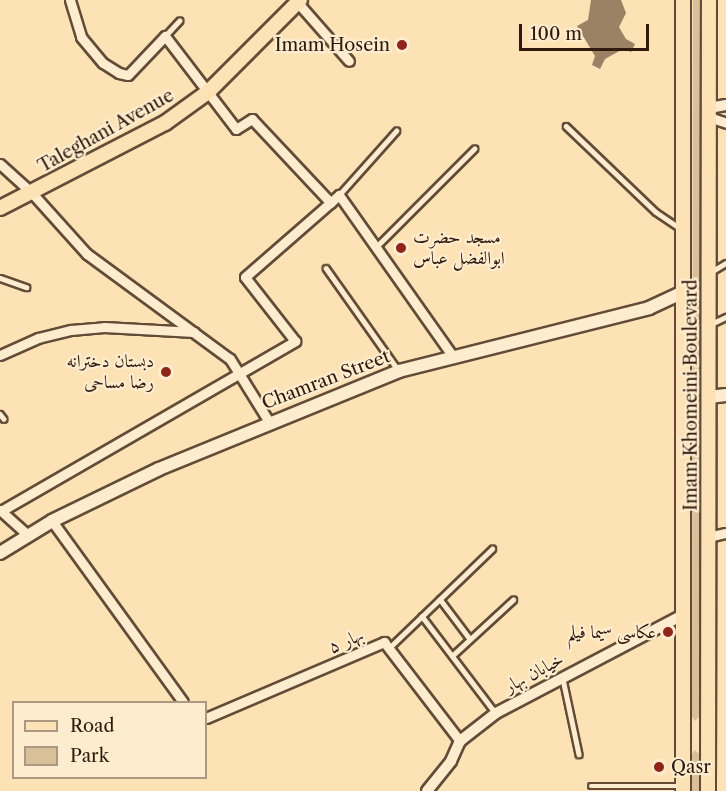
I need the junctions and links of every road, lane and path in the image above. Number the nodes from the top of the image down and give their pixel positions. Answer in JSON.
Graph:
{"nodes":[{"id":1,"x":70,"y":0,"type":"edge"},
{"id":2,"x":683,"y":0,"type":"edge"},
{"id":3,"x":709,"y":0,"type":"edge"},
{"id":4,"x":299,"y":1,"type":"edge"},
{"id":5,"x":179,"y":21,"type":"dead end"},
{"id":6,"x":165,"y":36,"type":"junction"},
{"id":7,"x":349,"y":61,"type":"dead end"},
{"id":8,"x":208,"y":92,"type":"junction"},
{"id":9,"x":726,"y":105,"type":"edge"},
{"id":10,"x":709,"y":112,"type":"junction"},
{"id":11,"x":726,"y":123,"type":"edge"},
{"id":12,"x":566,"y":126,"type":"dead end"},
{"id":13,"x":396,"y":131,"type":"dead end"},
{"id":14,"x":474,"y":149,"type":"dead end"},
{"id":15,"x":0,"y":164,"type":"edge"},
{"id":16,"x":32,"y":193,"type":"junction"},
{"id":17,"x":339,"y":195,"type":"junction"},
{"id":18,"x":331,"y":203,"type":"junction"},
{"id":19,"x":0,"y":208,"type":"edge"},
{"id":20,"x":683,"y":231,"type":"junction"},
{"id":21,"x":376,"y":247,"type":"junction"},
{"id":22,"x":726,"y":263,"type":"edge"},
{"id":23,"x":326,"y":268,"type":"dead end"},
{"id":24,"x":709,"y":273,"type":"junction"},
{"id":25,"x":0,"y":278,"type":"edge"},
{"id":26,"x":26,"y":287,"type":"dead end"},
{"id":27,"x":683,"y":292,"type":"junction"},
{"id":28,"x":726,"y":317,"type":"edge"},
{"id":29,"x":709,"y":325,"type":"junction"},
{"id":30,"x":194,"y":332,"type":"junction"},
{"id":31,"x":0,"y":355,"type":"edge"},
{"id":32,"x":452,"y":355,"type":"junction"},
{"id":33,"x":399,"y":371,"type":"junction"},
{"id":34,"x":239,"y":373,"type":"junction"},
{"id":35,"x":726,"y":395,"type":"edge"},
{"id":36,"x":709,"y":397,"type":"junction"},
{"id":37,"x":0,"y":414,"type":"edge"},
{"id":38,"x":4,"y":419,"type":"dead end"},
{"id":39,"x":269,"y":422,"type":"junction"},
{"id":40,"x":1,"y":510,"type":"edge"},
{"id":41,"x":52,"y":521,"type":"junction"},
{"id":42,"x":726,"y":533,"type":"edge"},
{"id":43,"x":28,"y":535,"type":"junction"},
{"id":44,"x":708,"y":537,"type":"junction"},
{"id":45,"x":492,"y":549,"type":"dead end"},
{"id":46,"x":0,"y":553,"type":"edge"},
{"id":47,"x":440,"y":599,"type":"junction"},
{"id":48,"x":513,"y":600,"type":"dead end"},
{"id":49,"x":683,"y":615,"type":"junction"},
{"id":50,"x":422,"y":616,"type":"junction"},
{"id":51,"x":470,"y":639,"type":"junction"},
{"id":52,"x":389,"y":648,"type":"junction"},
{"id":53,"x":452,"y":656,"type":"junction"},
{"id":54,"x":562,"y":677,"type":"junction"},
{"id":55,"x":182,"y":701,"type":"edge"},
{"id":56,"x":495,"y":713,"type":"junction"},
{"id":57,"x":207,"y":718,"type":"edge"},
{"id":58,"x":708,"y":735,"type":"junction"},
{"id":59,"x":683,"y":736,"type":"junction"},
{"id":60,"x":460,"y":741,"type":"junction"},
{"id":61,"x":579,"y":754,"type":"dead end"},
{"id":62,"x":591,"y":786,"type":"dead end"},
{"id":63,"x":683,"y":789,"type":"edge"},
{"id":64,"x":427,"y":791,"type":"edge"},
{"id":65,"x":708,"y":791,"type":"edge"}],
"edges":[{"from":1,"to":6,"type":"street"},
{"from":2,"to":20,"type":"main road","name":"Imam Khomeini Boulevard"},
{"from":3,"to":10,"type":"main road","name":"Imam Khomeini Boulevard"},
{"from":4,"to":7,"type":"street"},
{"from":4,"to":8,"type":"main road","name":"Taleghani Avenue"},
{"from":5,"to":6,"type":"lane"},
{"from":6,"to":8,"type":"street"},
{"from":8,"to":16,"type":"main road","name":"Taleghani Avenue"},
{"from":8,"to":18,"type":"street"},
{"from":9,"to":10,"type":"street"},
{"from":10,"to":11,"type":"street"},
{"from":10,"to":24,"type":"main road","name":"Imam Khomeini Boulevard"},
{"from":12,"to":20,"type":"lane"},
{"from":13,"to":17,"type":"lane"},
{"from":14,"to":21,"type":"lane"},
{"from":15,"to":16,"type":"street"},
{"from":16,"to":19,"type":"main road","name":"Taleghani Avenue"},
{"from":16,"to":30,"type":"street"},
{"from":17,"to":18,"type":"street"},
{"from":17,"to":21,"type":"street"},
{"from":18,"to":34,"type":"street"},
{"from":20,"to":27,"type":"main road","name":"Imam Khomeini Boulevard"},
{"from":21,"to":32,"type":"street"},
{"from":22,"to":24,"type":"lane"},
{"from":23,"to":33,"type":"lane"},
{"from":24,"to":29,"type":"main road","name":"Imam Khomeini Boulevard"},
{"from":25,"to":26,"type":"lane"},
{"from":27,"to":32,"type":"main road","name":"Chamran Street"},
{"from":27,"to":49,"type":"main road","name":"Imam Khomeini Boulevard"},
{"from":28,"to":29,"type":"lane"},
{"from":29,"to":36,"type":"main road","name":"Imam Khomeini Boulevard"},
{"from":30,"to":31,"type":"street"},
{"from":30,"to":34,"type":"street"},
{"from":32,"to":33,"type":"main road","name":"Chamran Street"},
{"from":33,"to":39,"type":"main road","name":"Chamran Street"},
{"from":34,"to":39,"type":"street"},
{"from":34,"to":40,"type":"street"},
{"from":35,"to":36,"type":"main road"},
{"from":36,"to":44,"type":"main road","name":"Imam Khomeini Boulevard"},
{"from":37,"to":38,"type":"lane"},
{"from":39,"to":41,"type":"main road","name":"Chamran Street"},
{"from":40,"to":43,"type":"street"},
{"from":41,"to":43,"type":"main road","name":"Chamran Street"},
{"from":41,"to":55,"type":"street"},
{"from":42,"to":44,"type":"street"},
{"from":43,"to":46,"type":"main road","name":"Chamran Street"},
{"from":44,"to":58,"type":"main road","name":"Imam Khomeini Boulevard"},
{"from":45,"to":47,"type":"lane"},
{"from":47,"to":50,"type":"lane"},
{"from":47,"to":51,"type":"lane"},
{"from":48,"to":51,"type":"lane"},
{"from":49,"to":54,"type":"street","name":"خیابان بهار"},
{"from":49,"to":59,"type":"main road","name":"Imam Khomeini Boulevard"},
{"from":50,"to":52,"type":"lane"},
{"from":50,"to":53,"type":"lane"},
{"from":51,"to":53,"type":"lane"},
{"from":52,"to":57,"type":"street","name":"بهار ۵"},
{"from":52,"to":60,"type":"street","name":"بهار ۵"},
{"from":53,"to":56,"type":"lane"},
{"from":54,"to":56,"type":"street","name":"خیابان بهار"},
{"from":54,"to":61,"type":"lane"},
{"from":56,"to":60,"type":"street","name":"خیابان بهار"},
{"from":58,"to":59,"type":"main road"},
{"from":58,"to":65,"type":"main road","name":"Imam Khomeini Boulevard"},
{"from":59,"to":63,"type":"main road","name":"Imam Khomeini Boulevard"},
{"from":60,"to":64,"type":"street","name":"خیابان بهار"},
{"from":62,"to":63,"type":"lane"}]}
